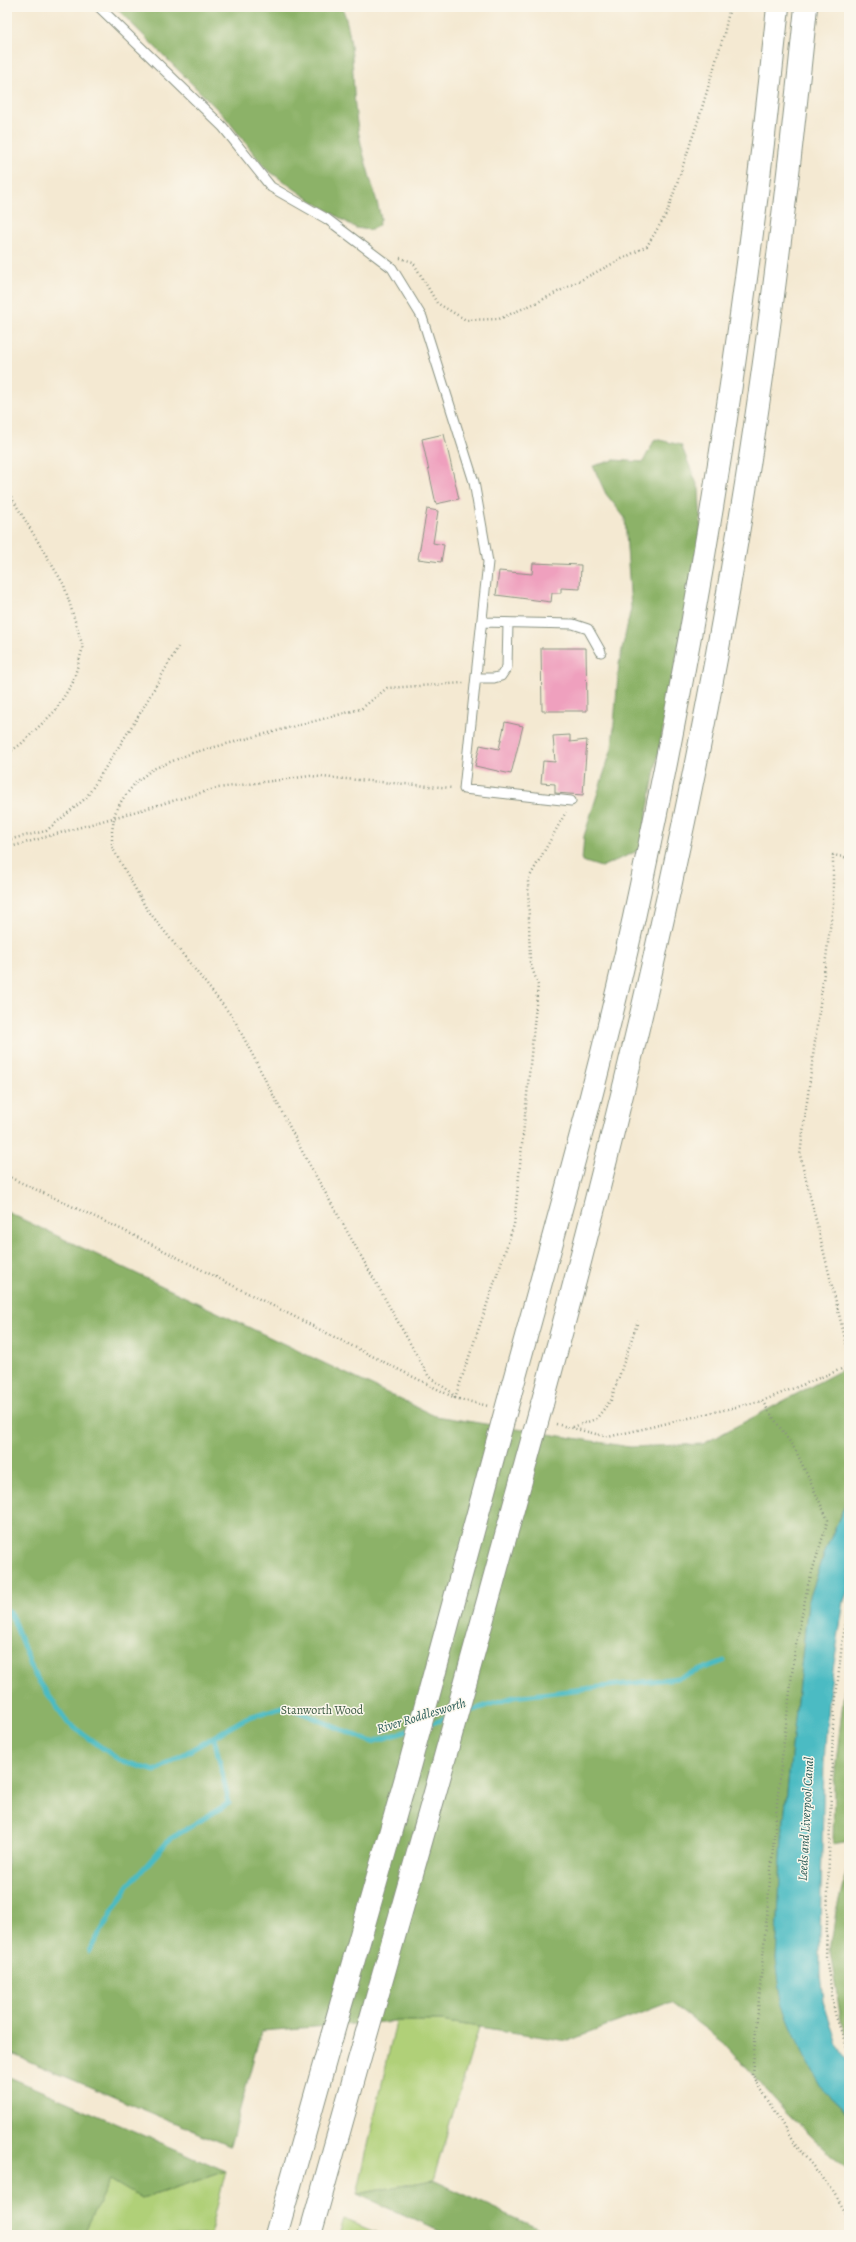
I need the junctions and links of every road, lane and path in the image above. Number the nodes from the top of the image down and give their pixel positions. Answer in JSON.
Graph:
{"nodes":[{"id":1,"x":99,"y":7,"type":"edge"},
{"id":2,"x":730,"y":7,"type":"edge"},
{"id":3,"x":778,"y":7,"type":"edge"},
{"id":4,"x":806,"y":7,"type":"edge"},
{"id":5,"x":392,"y":268,"type":"junction"},
{"id":6,"x":7,"y":490,"type":"edge"},
{"id":7,"x":482,"y":622,"type":"junction"},
{"id":8,"x":508,"y":623,"type":"junction"},
{"id":9,"x":178,"y":647,"type":"dead end"},
{"id":10,"x":601,"y":652,"type":"dead end"},
{"id":11,"x":476,"y":679,"type":"junction"},
{"id":12,"x":7,"y":754,"type":"edge"},
{"id":13,"x":464,"y":789,"type":"junction"},
{"id":14,"x":572,"y":801,"type":"joint"},
{"id":15,"x":114,"y":818,"type":"junction"},
{"id":16,"x":7,"y":840,"type":"edge"},
{"id":17,"x":7,"y":848,"type":"edge"},
{"id":18,"x":849,"y":858,"type":"edge"},
{"id":19,"x":7,"y":1176,"type":"edge"},
{"id":20,"x":638,"y":1321,"type":"dead end"},
{"id":21,"x":849,"y":1355,"type":"edge"},
{"id":22,"x":849,"y":1366,"type":"edge"},
{"id":23,"x":455,"y":1398,"type":"junction"},
{"id":24,"x":762,"y":1402,"type":"junction"},
{"id":25,"x":849,"y":1605,"type":"edge"},
{"id":26,"x":849,"y":2053,"type":"edge"},
{"id":27,"x":849,"y":2218,"type":"edge"},
{"id":28,"x":276,"y":2235,"type":"edge"},
{"id":29,"x":310,"y":2235,"type":"edge"}],
"edges":[{"from":1,"to":5,"type":"lane"},
{"from":2,"to":5,"type":"path"},
{"from":3,"to":28,"type":"highway","bridge":true},
{"from":4,"to":29,"type":"highway","bridge":true},
{"from":5,"to":7,"type":"lane"},
{"from":6,"to":12,"type":"path"},
{"from":7,"to":8,"type":"lane"},
{"from":7,"to":11,"type":"lane"},
{"from":8,"to":10,"type":"lane"},
{"from":8,"to":11,"type":"lane"},
{"from":9,"to":16,"type":"path"},
{"from":11,"to":13,"type":"lane"},
{"from":11,"to":15,"type":"path"},
{"from":13,"to":14,"type":"lane"},
{"from":13,"to":15,"type":"path"},
{"from":14,"to":23,"type":"path"},
{"from":15,"to":17,"type":"path"},
{"from":15,"to":23,"type":"path"},
{"from":18,"to":21,"type":"path"},
{"from":19,"to":23,"type":"path"},
{"from":20,"to":24,"type":"path"},
{"from":22,"to":24,"type":"path"},
{"from":24,"to":27,"type":"path"},
{"from":25,"to":26,"type":"path"}]}
